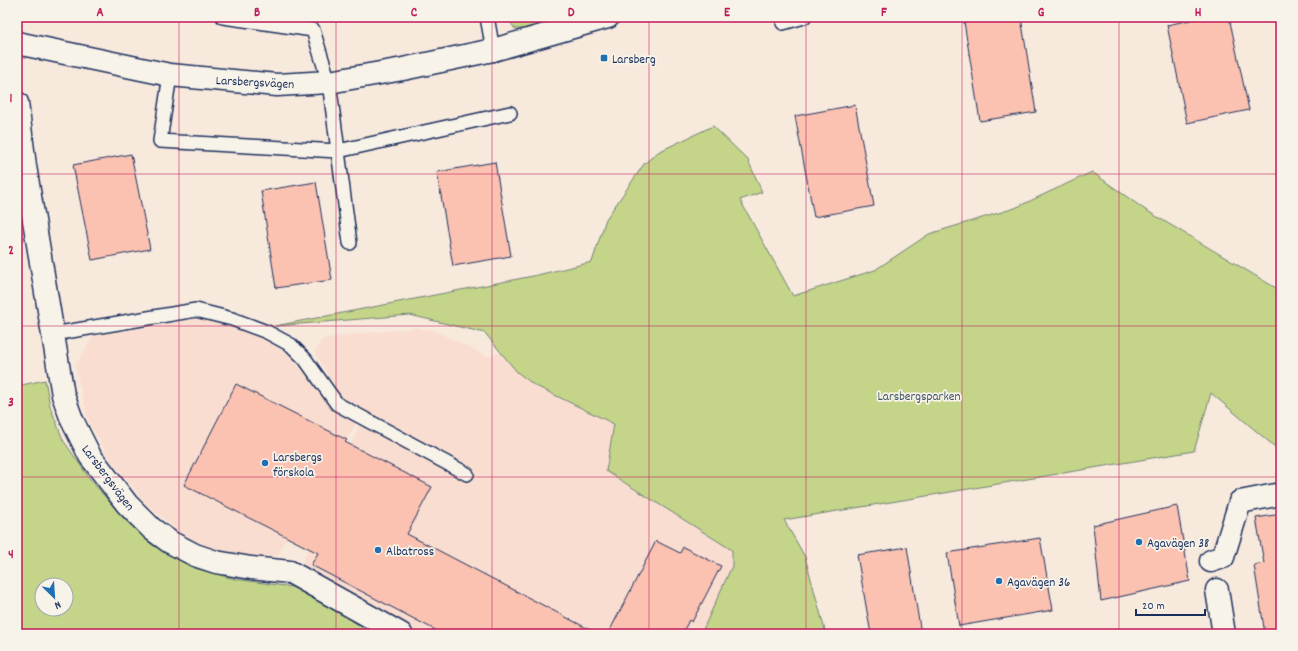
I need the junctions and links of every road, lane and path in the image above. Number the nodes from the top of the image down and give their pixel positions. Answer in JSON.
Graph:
{"nodes":[{"id":1,"x":223,"y":17,"type":"edge"},
{"id":2,"x":487,"y":17,"type":"edge"},
{"id":3,"x":608,"y":17,"type":"edge"},
{"id":4,"x":804,"y":17,"type":"edge"},
{"id":5,"x":783,"y":23,"type":"dead end"},
{"id":6,"x":17,"y":43,"type":"edge"},
{"id":7,"x":493,"y":50,"type":"junction"},
{"id":8,"x":170,"y":75,"type":"junction"},
{"id":9,"x":329,"y":82,"type":"junction"},
{"id":10,"x":17,"y":103,"type":"edge"},
{"id":11,"x":510,"y":113,"type":"dead end"},
{"id":12,"x":338,"y":151,"type":"junction"},
{"id":13,"x":350,"y":243,"type":"dead end"},
{"id":14,"x":53,"y":334,"type":"junction"},
{"id":15,"x":467,"y":474,"type":"dead end"},
{"id":16,"x":1281,"y":494,"type":"edge"},
{"id":17,"x":1211,"y":561,"type":"dead end"},
{"id":18,"x":1217,"y":590,"type":"dead end"},
{"id":19,"x":402,"y":634,"type":"edge"},
{"id":20,"x":1224,"y":634,"type":"edge"}],
"edges":[{"from":1,"to":9,"type":"lane"},
{"from":2,"to":7,"type":"lane"},
{"from":3,"to":7,"type":"street","name":"Larsbergsvägen"},
{"from":4,"to":5,"type":"lane"},
{"from":6,"to":8,"type":"street","name":"Larsbergsvägen"},
{"from":7,"to":9,"type":"street","name":"Larsbergsvägen"},
{"from":8,"to":9,"type":"street","name":"Larsbergsvägen"},
{"from":8,"to":12,"type":"lane"},
{"from":9,"to":12,"type":"lane"},
{"from":10,"to":14,"type":"street","name":"Larsbergsvägen"},
{"from":11,"to":12,"type":"lane"},
{"from":12,"to":13,"type":"lane"},
{"from":14,"to":15,"type":"lane"},
{"from":14,"to":19,"type":"street","name":"Larsbergsvägen"},
{"from":16,"to":17,"type":"street"},
{"from":18,"to":20,"type":"street"}]}
